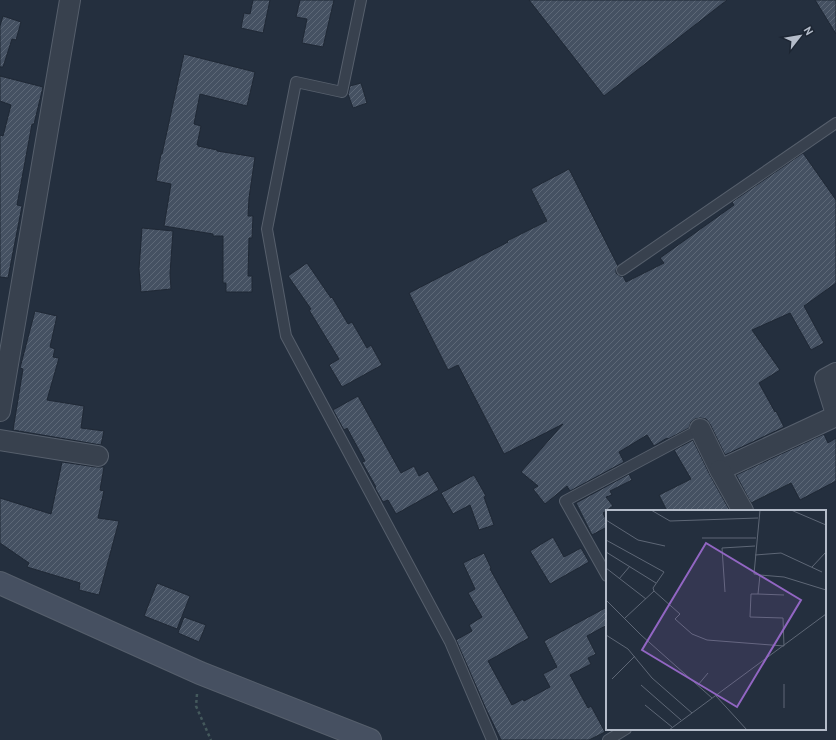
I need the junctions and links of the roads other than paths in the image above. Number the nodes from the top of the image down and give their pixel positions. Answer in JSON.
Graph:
{"nodes":[{"id":1,"x":70,"y":0,"type":"edge"},
{"id":2,"x":361,"y":0,"type":"edge"},
{"id":3,"x":836,"y":123,"type":"edge"},
{"id":4,"x":622,"y":270,"type":"dead end"},
{"id":5,"x":836,"y":373,"type":"edge"},
{"id":6,"x":0,"y":411,"type":"edge"},
{"id":7,"x":836,"y":415,"type":"edge"},
{"id":8,"x":700,"y":429,"type":"joint"},
{"id":9,"x":0,"y":440,"type":"edge"},
{"id":10,"x":98,"y":456,"type":"dead end"},
{"id":11,"x":720,"y":470,"type":"junction"},
{"id":12,"x":742,"y":510,"type":"edge"},
{"id":13,"x":606,"y":574,"type":"edge"},
{"id":14,"x":0,"y":583,"type":"edge"},
{"id":15,"x":624,"y":730,"type":"edge"},
{"id":16,"x":370,"y":740,"type":"edge"},
{"id":17,"x":492,"y":740,"type":"edge"},
{"id":18,"x":608,"y":740,"type":"edge"}],
"edges":[{"from":1,"to":6,"type":"street"},
{"from":2,"to":17,"type":"lane"},
{"from":3,"to":4,"type":"lane"},
{"from":5,"to":7,"type":"street"},
{"from":7,"to":11,"type":"street"},
{"from":8,"to":11,"type":"street"},
{"from":8,"to":13,"type":"lane"},
{"from":9,"to":10,"type":"street"},
{"from":11,"to":12,"type":"street"},
{"from":14,"to":16,"type":"street"},
{"from":15,"to":18,"type":"lane"}]}
